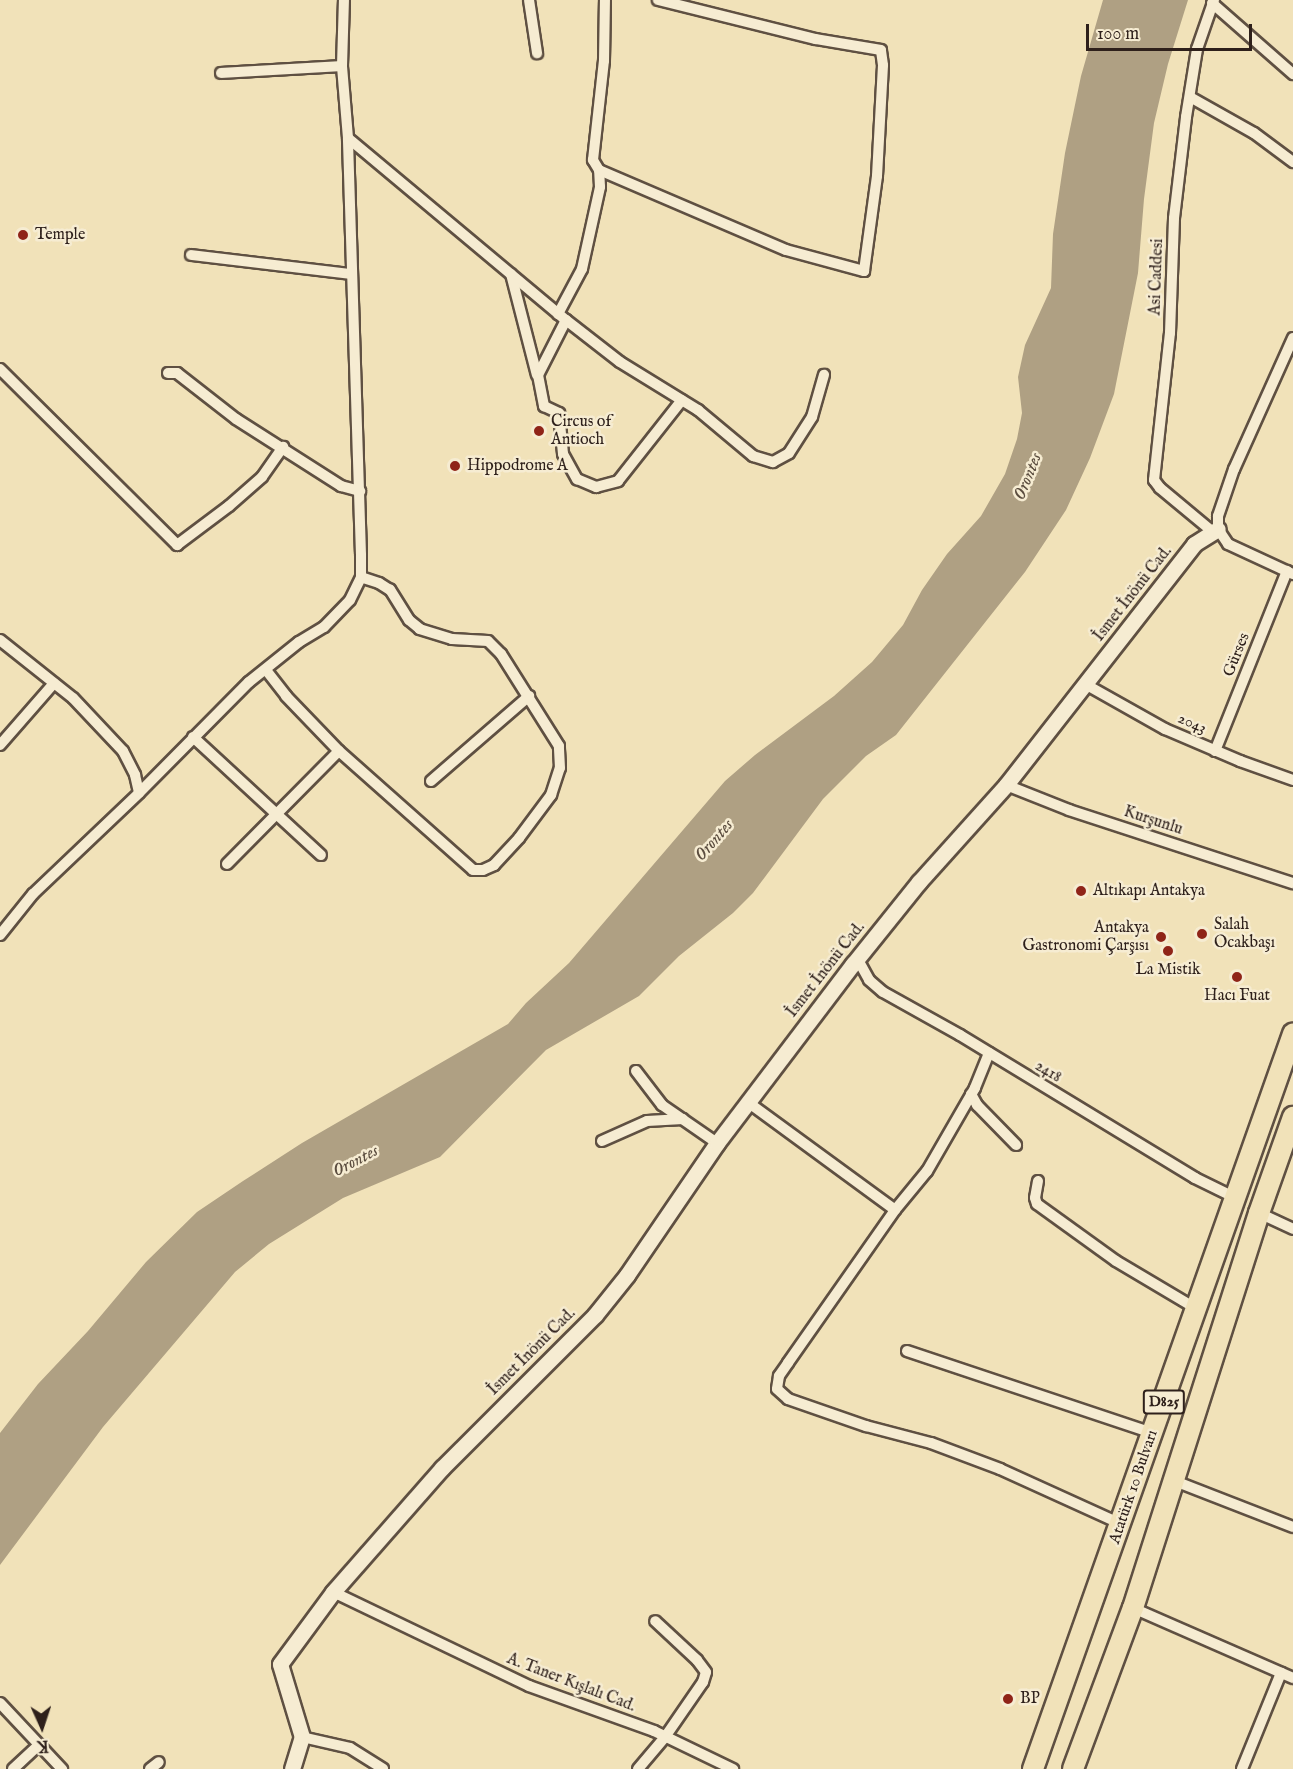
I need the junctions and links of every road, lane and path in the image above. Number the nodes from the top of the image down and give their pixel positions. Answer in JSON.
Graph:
{"nodes":[{"id":1,"x":344,"y":0,"type":"edge"},
{"id":2,"x":529,"y":0,"type":"edge"},
{"id":3,"x":605,"y":0,"type":"edge"},
{"id":4,"x":658,"y":0,"type":"edge"},
{"id":5,"x":1213,"y":2,"type":"edge"},
{"id":6,"x":537,"y":53,"type":"dead end"},
{"id":7,"x":342,"y":66,"type":"junction"},
{"id":8,"x":221,"y":73,"type":"dead end"},
{"id":9,"x":1293,"y":74,"type":"edge"},
{"id":10,"x":1190,"y":97,"type":"junction"},
{"id":11,"x":348,"y":138,"type":"junction"},
{"id":12,"x":1293,"y":162,"type":"edge"},
{"id":13,"x":598,"y":170,"type":"junction"},
{"id":14,"x":191,"y":255,"type":"dead end"},
{"id":15,"x":351,"y":274,"type":"junction"},
{"id":16,"x":511,"y":274,"type":"junction"},
{"id":17,"x":562,"y":317,"type":"junction"},
{"id":18,"x":1293,"y":338,"type":"edge"},
{"id":19,"x":0,"y":369,"type":"edge"},
{"id":20,"x":168,"y":373,"type":"dead end"},
{"id":21,"x":537,"y":375,"type":"junction"},
{"id":22,"x":824,"y":375,"type":"dead end"},
{"id":23,"x":682,"y":400,"type":"junction"},
{"id":24,"x":283,"y":447,"type":"junction"},
{"id":25,"x":360,"y":491,"type":"junction"},
{"id":26,"x":1216,"y":531,"type":"junction"},
{"id":27,"x":1290,"y":572,"type":"edge"},
{"id":28,"x":361,"y":577,"type":"junction"},
{"id":29,"x":0,"y":640,"type":"edge"},
{"id":30,"x":266,"y":670,"type":"junction"},
{"id":31,"x":54,"y":683,"type":"junction"},
{"id":32,"x":1085,"y":684,"type":"junction"},
{"id":33,"x":528,"y":696,"type":"junction"},
{"id":34,"x":193,"y":737,"type":"junction"},
{"id":35,"x":0,"y":745,"type":"edge"},
{"id":36,"x":1215,"y":750,"type":"junction"},
{"id":37,"x":339,"y":751,"type":"junction"},
{"id":38,"x":1293,"y":780,"type":"edge"},
{"id":39,"x":431,"y":782,"type":"dead end"},
{"id":40,"x":1006,"y":785,"type":"junction"},
{"id":41,"x":139,"y":793,"type":"junction"},
{"id":42,"x":275,"y":814,"type":"junction"},
{"id":43,"x":321,"y":855,"type":"dead end"},
{"id":44,"x":226,"y":864,"type":"dead end"},
{"id":45,"x":1293,"y":883,"type":"edge"},
{"id":46,"x":0,"y":935,"type":"edge"},
{"id":47,"x":857,"y":958,"type":"junction"},
{"id":48,"x":1293,"y":1034,"type":"edge"},
{"id":49,"x":989,"y":1053,"type":"junction"},
{"id":50,"x":636,"y":1071,"type":"dead end"},
{"id":51,"x":971,"y":1094,"type":"junction"},
{"id":52,"x":748,"y":1103,"type":"junction"},
{"id":53,"x":1293,"y":1117,"type":"edge"},
{"id":54,"x":683,"y":1119,"type":"junction"},
{"id":55,"x":602,"y":1141,"type":"dead end"},
{"id":56,"x":717,"y":1143,"type":"junction"},
{"id":57,"x":1016,"y":1145,"type":"dead end"},
{"id":58,"x":1038,"y":1181,"type":"dead end"},
{"id":59,"x":1236,"y":1198,"type":"junction"},
{"id":60,"x":895,"y":1210,"type":"junction"},
{"id":61,"x":1259,"y":1213,"type":"junction"},
{"id":62,"x":1293,"y":1229,"type":"edge"},
{"id":63,"x":1197,"y":1309,"type":"junction"},
{"id":64,"x":906,"y":1351,"type":"dead end"},
{"id":65,"x":1152,"y":1433,"type":"junction"},
{"id":66,"x":1172,"y":1480,"type":"junction"},
{"id":67,"x":1121,"y":1524,"type":"junction"},
{"id":68,"x":1293,"y":1527,"type":"edge"},
{"id":69,"x":333,"y":1592,"type":"junction"},
{"id":70,"x":1133,"y":1608,"type":"junction"},
{"id":71,"x":655,"y":1621,"type":"dead end"},
{"id":72,"x":1281,"y":1673,"type":"junction"},
{"id":73,"x":1293,"y":1678,"type":"edge"},
{"id":74,"x":0,"y":1703,"type":"edge"},
{"id":75,"x":302,"y":1737,"type":"junction"},
{"id":76,"x":665,"y":1737,"type":"junction"},
{"id":77,"x":39,"y":1745,"type":"junction"},
{"id":78,"x":159,"y":1762,"type":"dead end"},
{"id":79,"x":14,"y":1769,"type":"edge"},
{"id":80,"x":62,"y":1769,"type":"edge"},
{"id":81,"x":150,"y":1769,"type":"edge"},
{"id":82,"x":292,"y":1769,"type":"edge"},
{"id":83,"x":383,"y":1769,"type":"edge"},
{"id":84,"x":638,"y":1769,"type":"edge"},
{"id":85,"x":733,"y":1769,"type":"edge"},
{"id":86,"x":1033,"y":1769,"type":"edge"},
{"id":87,"x":1073,"y":1769,"type":"edge"},
{"id":88,"x":1242,"y":1769,"type":"edge"}],
"edges":[{"from":1,"to":7,"type":"street"},
{"from":2,"to":6,"type":"street"},
{"from":3,"to":13,"type":"street"},
{"from":4,"to":13,"type":"street"},
{"from":5,"to":9,"type":"street"},
{"from":5,"to":10,"type":"street","name":"Asi Caddesi"},
{"from":7,"to":8,"type":"street"},
{"from":7,"to":11,"type":"street"},
{"from":10,"to":12,"type":"street"},
{"from":10,"to":26,"type":"street","name":"Asi Caddesi"},
{"from":11,"to":15,"type":"street"},
{"from":11,"to":16,"type":"street"},
{"from":13,"to":17,"type":"street"},
{"from":14,"to":15,"type":"street"},
{"from":15,"to":25,"type":"street"},
{"from":16,"to":17,"type":"street"},
{"from":16,"to":21,"type":"street"},
{"from":17,"to":21,"type":"street"},
{"from":17,"to":23,"type":"street"},
{"from":18,"to":26,"type":"street"},
{"from":19,"to":24,"type":"street"},
{"from":20,"to":24,"type":"street"},
{"from":21,"to":23,"type":"street"},
{"from":22,"to":23,"type":"street"},
{"from":24,"to":25,"type":"street"},
{"from":25,"to":28,"type":"street"},
{"from":26,"to":27,"type":"street"},
{"from":26,"to":32,"type":"street","name":"İsmet İnönü Cad."},
{"from":27,"to":36,"type":"street","name":"Gürses"},
{"from":28,"to":30,"type":"street"},
{"from":28,"to":33,"type":"street"},
{"from":29,"to":31,"type":"street"},
{"from":30,"to":34,"type":"street"},
{"from":30,"to":37,"type":"street"},
{"from":31,"to":35,"type":"street"},
{"from":31,"to":41,"type":"street"},
{"from":32,"to":36,"type":"street","name":"2043"},
{"from":32,"to":40,"type":"street","name":"İsmet İnönü Cad."},
{"from":33,"to":37,"type":"street"},
{"from":33,"to":39,"type":"street"},
{"from":34,"to":41,"type":"street"},
{"from":34,"to":42,"type":"street"},
{"from":36,"to":38,"type":"street","name":"2043"},
{"from":37,"to":42,"type":"street"},
{"from":40,"to":45,"type":"street","name":"Kurşunlu"},
{"from":40,"to":47,"type":"street","name":"İsmet İnönü Cad."},
{"from":41,"to":46,"type":"street"},
{"from":42,"to":43,"type":"street"},
{"from":42,"to":44,"type":"street"},
{"from":47,"to":49,"type":"street","name":"2418"},
{"from":47,"to":52,"type":"street","name":"İsmet İnönü Cad."},
{"from":48,"to":59,"type":"highway","name":"Atatürk 10 Bulvarı","number":"D825"},
{"from":49,"to":51,"type":"street"},
{"from":49,"to":59,"type":"street","name":"2418"},
{"from":50,"to":54,"type":"street"},
{"from":51,"to":57,"type":"street"},
{"from":51,"to":60,"type":"street"},
{"from":52,"to":56,"type":"street","name":"İsmet İnönü Cad."},
{"from":52,"to":60,"type":"street"},
{"from":53,"to":61,"type":"highway","name":"Atatürk 10 Bulvarı","number":"D825"},
{"from":54,"to":55,"type":"street"},
{"from":54,"to":56,"type":"street"},
{"from":56,"to":69,"type":"street","name":"İsmet İnönü Cad."},
{"from":58,"to":63,"type":"street"},
{"from":59,"to":63,"type":"highway","name":"Atatürk 10 Bulvarı","number":"D825"},
{"from":60,"to":67,"type":"street"},
{"from":61,"to":62,"type":"street"},
{"from":61,"to":66,"type":"highway","name":"Atatürk 10 Bulvarı","number":"D825"},
{"from":63,"to":65,"type":"highway","name":"Atatürk 10 Bulvarı","number":"D825"},
{"from":64,"to":65,"type":"street"},
{"from":65,"to":67,"type":"highway","name":"Atatürk 10 Bulvarı","number":"D825"},
{"from":66,"to":68,"type":"street"},
{"from":66,"to":70,"type":"highway","name":"Atatürk 10 Bulvarı","number":"D825"},
{"from":67,"to":86,"type":"highway","name":"Atatürk 10 Bulvarı","number":"D825"},
{"from":69,"to":75,"type":"street","name":"İsmet İnönü Cad."},
{"from":69,"to":76,"type":"street","name":"A. Taner Kışlalı Cad."},
{"from":70,"to":72,"type":"street"},
{"from":70,"to":87,"type":"highway","name":"Atatürk 10 Bulvarı","number":"D825"},
{"from":71,"to":76,"type":"street"},
{"from":72,"to":73,"type":"street"},
{"from":72,"to":88,"type":"street"},
{"from":74,"to":77,"type":"street"},
{"from":75,"to":82,"type":"street"},
{"from":75,"to":83,"type":"street"},
{"from":76,"to":84,"type":"street"},
{"from":76,"to":85,"type":"street","name":"A. Taner Kışlalı Cad."},
{"from":77,"to":79,"type":"street"},
{"from":77,"to":80,"type":"street"},
{"from":78,"to":81,"type":"street"}]}
